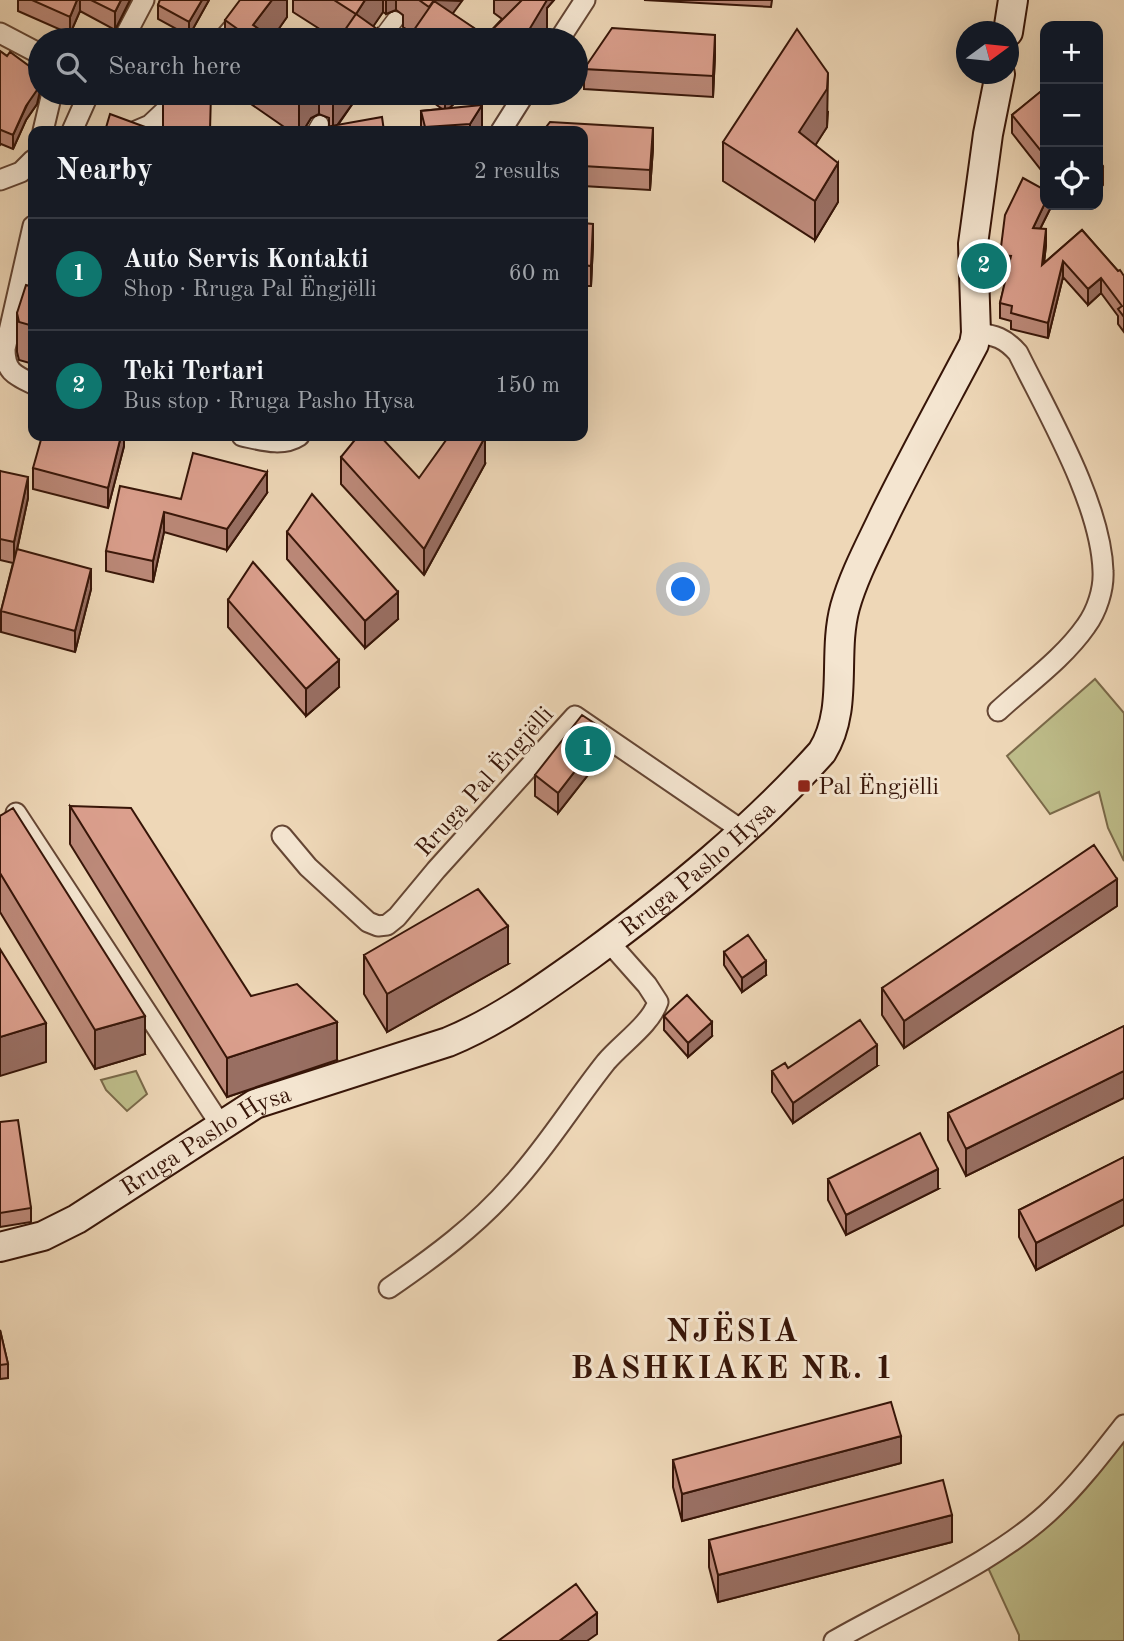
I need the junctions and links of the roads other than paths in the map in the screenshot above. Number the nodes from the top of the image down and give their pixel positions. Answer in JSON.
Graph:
{"nodes":[{"id":1,"x":144,"y":0,"type":"edge"},
{"id":2,"x":257,"y":0,"type":"edge"},
{"id":3,"x":585,"y":0,"type":"edge"},
{"id":4,"x":1013,"y":0,"type":"edge"},
{"id":5,"x":395,"y":20,"type":"dead end"},
{"id":6,"x":1010,"y":21,"type":"edge"},
{"id":7,"x":129,"y":28,"type":"edge"},
{"id":8,"x":233,"y":28,"type":"edge"},
{"id":9,"x":389,"y":28,"type":"edge"},
{"id":10,"x":567,"y":28,"type":"edge"},
{"id":11,"x":0,"y":33,"type":"edge"},
{"id":12,"x":28,"y":48,"type":"edge"},
{"id":13,"x":998,"y":84,"type":"edge"},
{"id":14,"x":49,"y":105,"type":"edge"},
{"id":15,"x":84,"y":105,"type":"edge"},
{"id":16,"x":171,"y":105,"type":"edge"},
{"id":17,"x":517,"y":105,"type":"edge"},
{"id":18,"x":44,"y":126,"type":"edge"},
{"id":19,"x":74,"y":126,"type":"edge"},
{"id":20,"x":148,"y":126,"type":"edge"},
{"id":21,"x":503,"y":126,"type":"edge"},
{"id":22,"x":28,"y":165,"type":"edge"},
{"id":23,"x":0,"y":180,"type":"edge"},
{"id":24,"x":28,"y":248,"type":"edge"},
{"id":25,"x":976,"y":333,"type":"junction"},
{"id":26,"x":28,"y":381,"type":"edge"},
{"id":27,"x":272,"y":441,"type":"edge"},
{"id":28,"x":292,"y":441,"type":"edge"},
{"id":29,"x":998,"y":711,"type":"dead end"},
{"id":30,"x":16,"y":813,"type":"edge"},
{"id":31,"x":743,"y":831,"type":"junction"},
{"id":32,"x":282,"y":836,"type":"dead end"},
{"id":33,"x":608,"y":941,"type":"junction"},
{"id":34,"x":220,"y":1124,"type":"junction"},
{"id":35,"x":0,"y":1247,"type":"edge"},
{"id":36,"x":389,"y":1288,"type":"dead end"},
{"id":37,"x":1124,"y":1425,"type":"edge"},
{"id":38,"x":834,"y":1641,"type":"edge"}],
"edges":[{"from":1,"to":7,"type":"street"},
{"from":2,"to":8,"type":"street"},
{"from":3,"to":10,"type":"street"},
{"from":4,"to":6,"type":"main road"},
{"from":5,"to":9,"type":"street"},
{"from":11,"to":12,"type":"street"},
{"from":13,"to":25,"type":"main road","name":"Rruga Pasho Hysa"},
{"from":14,"to":18,"type":"street"},
{"from":15,"to":19,"type":"street"},
{"from":16,"to":20,"type":"street"},
{"from":17,"to":21,"type":"street"},
{"from":22,"to":23,"type":"street"},
{"from":24,"to":26,"type":"street"},
{"from":25,"to":29,"type":"street"},
{"from":25,"to":31,"type":"main road","name":"Rruga Pasho Hysa"},
{"from":27,"to":28,"type":"street"},
{"from":30,"to":34,"type":"street"},
{"from":31,"to":32,"type":"street","name":"Rruga Pal Ëngjëlli"},
{"from":31,"to":33,"type":"main road","name":"Rruga Pasho Hysa"},
{"from":33,"to":34,"type":"main road","name":"Rruga Pasho Hysa"},
{"from":33,"to":36,"type":"street"},
{"from":34,"to":35,"type":"main road","name":"Rruga Pasho Hysa"},
{"from":37,"to":38,"type":"street"}]}
